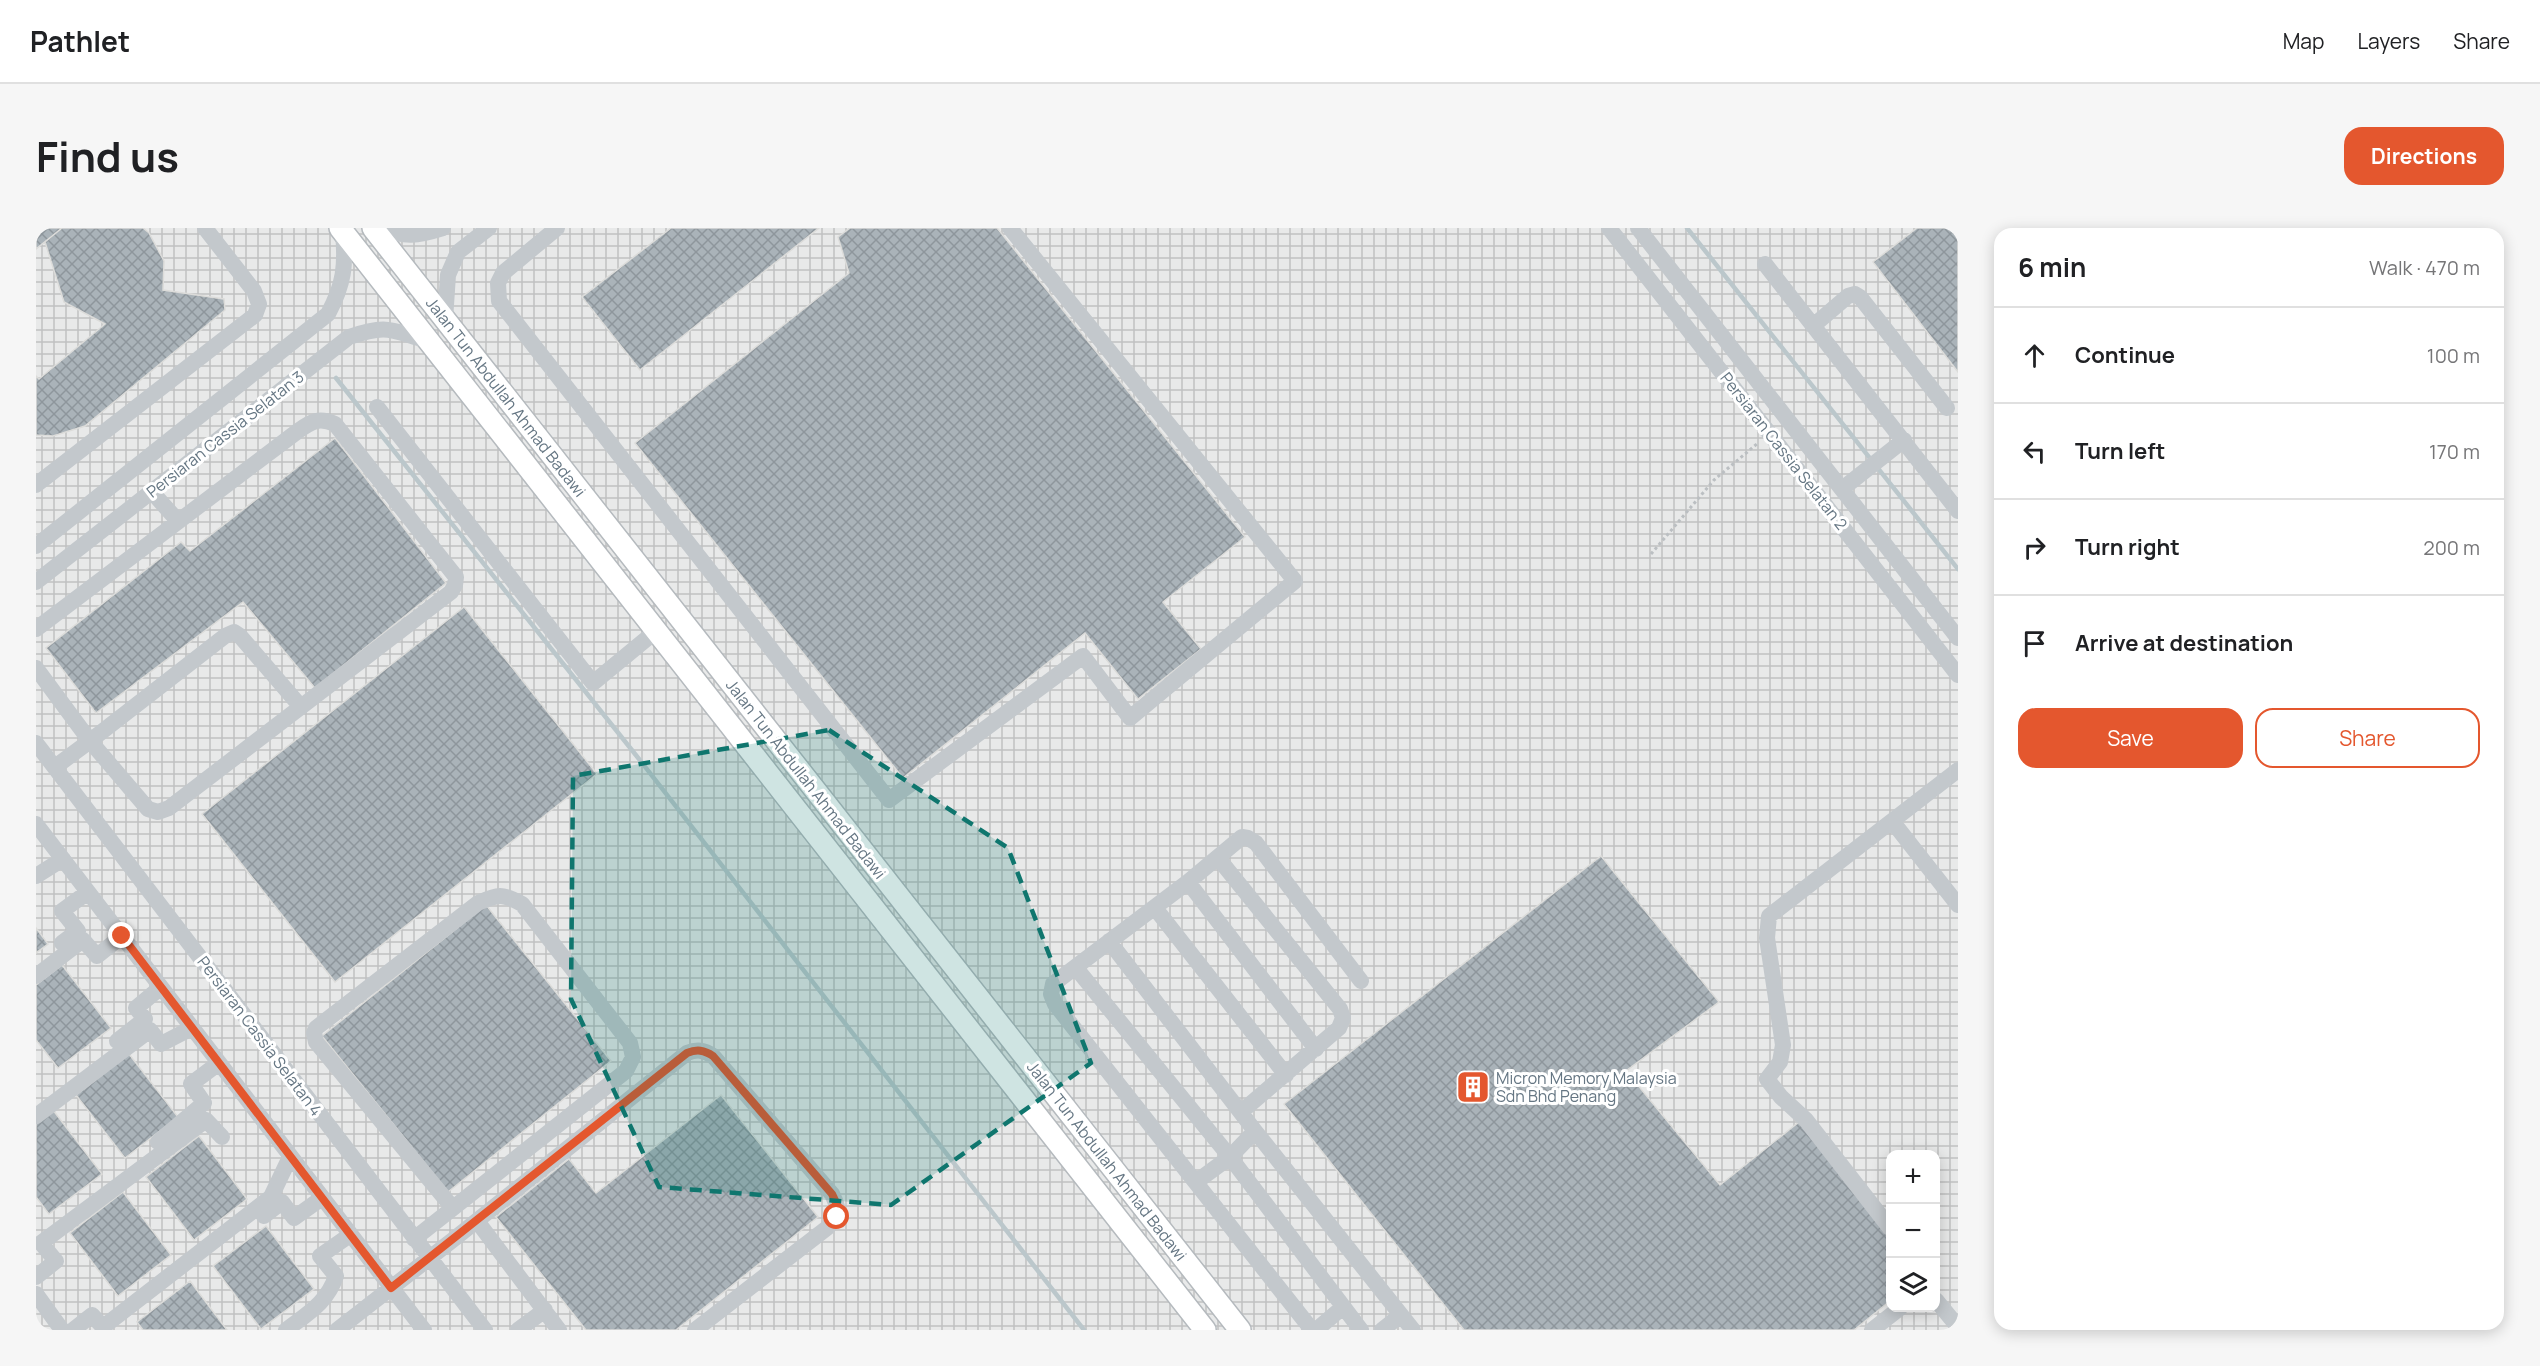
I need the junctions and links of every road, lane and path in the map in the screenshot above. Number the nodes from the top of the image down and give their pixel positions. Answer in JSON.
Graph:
{"nodes":[{"id":1,"x":204,"y":228,"type":"edge"},
{"id":2,"x":373,"y":228,"type":"edge"},
{"id":3,"x":380,"y":228,"type":"edge"},
{"id":4,"x":443,"y":228,"type":"edge"},
{"id":5,"x":489,"y":228,"type":"edge"},
{"id":6,"x":557,"y":228,"type":"edge"},
{"id":7,"x":1010,"y":228,"type":"edge"},
{"id":8,"x":1609,"y":228,"type":"edge"},
{"id":9,"x":1638,"y":228,"type":"edge"},
{"id":10,"x":341,"y":230,"type":"edge"},
{"id":11,"x":1766,"y":264,"type":"dead end"},
{"id":12,"x":445,"y":320,"type":"junction"},
{"id":13,"x":1813,"y":326,"type":"junction"},
{"id":14,"x":429,"y":341,"type":"junction"},
{"id":15,"x":377,"y":407,"type":"dead end"},
{"id":16,"x":1947,"y":408,"type":"dead end"},
{"id":17,"x":1770,"y":433,"type":"junction"},
{"id":18,"x":1904,"y":440,"type":"junction"},
{"id":19,"x":36,"y":485,"type":"edge"},
{"id":20,"x":1842,"y":489,"type":"junction"},
{"id":21,"x":152,"y":492,"type":"junction"},
{"id":22,"x":1958,"y":511,"type":"edge"},
{"id":23,"x":178,"y":522,"type":"junction"},
{"id":24,"x":36,"y":546,"type":"edge"},
{"id":25,"x":1651,"y":554,"type":"dead end"},
{"id":26,"x":36,"y":582,"type":"edge"},
{"id":27,"x":36,"y":629,"type":"edge"},
{"id":28,"x":656,"y":631,"type":"junction"},
{"id":29,"x":1958,"y":638,"type":"edge"},
{"id":30,"x":36,"y":668,"type":"edge"},
{"id":31,"x":1958,"y":675,"type":"edge"},
{"id":32,"x":301,"y":707,"type":"junction"},
{"id":33,"x":90,"y":741,"type":"junction"},
{"id":34,"x":36,"y":743,"type":"edge"},
{"id":35,"x":55,"y":767,"type":"junction"},
{"id":36,"x":1958,"y":770,"type":"edge"},
{"id":37,"x":1892,"y":821,"type":"junction"},
{"id":38,"x":36,"y":824,"type":"edge"},
{"id":39,"x":1218,"y":858,"type":"junction"},
{"id":40,"x":63,"y":859,"type":"junction"},
{"id":41,"x":36,"y":876,"type":"edge"},
{"id":42,"x":1188,"y":882,"type":"junction"},
{"id":43,"x":88,"y":892,"type":"junction"},
{"id":44,"x":1958,"y":904,"type":"edge"},
{"id":45,"x":1155,"y":908,"type":"junction"},
{"id":46,"x":122,"y":936,"type":"junction"},
{"id":47,"x":1109,"y":940,"type":"junction"},
{"id":48,"x":36,"y":965,"type":"edge"},
{"id":49,"x":1076,"y":968,"type":"junction"},
{"id":50,"x":36,"y":976,"type":"edge"},
{"id":51,"x":1361,"y":981,"type":"dead end"},
{"id":52,"x":160,"y":988,"type":"junction"},
{"id":53,"x":192,"y":1028,"type":"junction"},
{"id":54,"x":1316,"y":1049,"type":"junction"},
{"id":55,"x":219,"y":1063,"type":"junction"},
{"id":56,"x":1286,"y":1075,"type":"junction"},
{"id":57,"x":36,"y":1104,"type":"edge"},
{"id":58,"x":1240,"y":1112,"type":"junction"},
{"id":59,"x":36,"y":1116,"type":"edge"},
{"id":60,"x":1256,"y":1131,"type":"junction"},
{"id":61,"x":222,"y":1137,"type":"dead end"},
{"id":62,"x":290,"y":1157,"type":"junction"},
{"id":63,"x":1230,"y":1157,"type":"junction"},
{"id":64,"x":1196,"y":1182,"type":"junction"},
{"id":65,"x":322,"y":1198,"type":"junction"},
{"id":66,"x":452,"y":1208,"type":"junction"},
{"id":67,"x":477,"y":1221,"type":"junction"},
{"id":68,"x":1886,"y":1223,"type":"edge"},
{"id":69,"x":350,"y":1235,"type":"junction"},
{"id":70,"x":36,"y":1236,"type":"edge"},
{"id":71,"x":414,"y":1239,"type":"junction"},
{"id":72,"x":430,"y":1258,"type":"junction"},
{"id":73,"x":36,"y":1277,"type":"edge"},
{"id":74,"x":391,"y":1288,"type":"junction"},
{"id":75,"x":36,"y":1294,"type":"edge"},
{"id":76,"x":1940,"y":1306,"type":"edge"},
{"id":77,"x":1343,"y":1307,"type":"junction"},
{"id":78,"x":545,"y":1310,"type":"junction"},
{"id":79,"x":1895,"y":1312,"type":"edge"},
{"id":80,"x":1401,"y":1315,"type":"junction"},
{"id":81,"x":1958,"y":1327,"type":"edge"},
{"id":82,"x":62,"y":1330,"type":"edge"},
{"id":83,"x":73,"y":1330,"type":"edge"},
{"id":84,"x":116,"y":1330,"type":"edge"},
{"id":85,"x":286,"y":1330,"type":"edge"},
{"id":86,"x":336,"y":1330,"type":"edge"},
{"id":87,"x":424,"y":1330,"type":"edge"},
{"id":88,"x":484,"y":1330,"type":"edge"},
{"id":89,"x":518,"y":1330,"type":"edge"},
{"id":90,"x":558,"y":1330,"type":"edge"},
{"id":91,"x":695,"y":1330,"type":"edge"},
{"id":92,"x":1205,"y":1330,"type":"edge"},
{"id":93,"x":1239,"y":1330,"type":"edge"},
{"id":94,"x":1314,"y":1330,"type":"edge"},
{"id":95,"x":1361,"y":1330,"type":"edge"},
{"id":96,"x":1382,"y":1330,"type":"edge"},
{"id":97,"x":1413,"y":1330,"type":"edge"},
{"id":98,"x":1872,"y":1330,"type":"edge"}],
"edges":[{"from":1,"to":19,"type":"street"},
{"from":2,"to":12,"type":"main road","name":"Jalan Tun Abdullah Ahmad Badawi"},
{"from":3,"to":4,"type":"street"},
{"from":5,"to":12,"type":"street"},
{"from":6,"to":7,"type":"street"},
{"from":8,"to":17,"type":"street","name":"Persiaran Cassia Selatan 2"},
{"from":9,"to":20,"type":"street","name":"Persiaran Cassia Selatan 2"},
{"from":10,"to":14,"type":"main road","name":"Jalan Tun Abdullah Ahmad Badawi"},
{"from":10,"to":24,"type":"street","name":"Persiaran Cassia Selatan 3"},
{"from":11,"to":13,"type":"street"},
{"from":12,"to":93,"type":"main road","name":"Jalan Tun Abdullah Ahmad Badawi"},
{"from":13,"to":16,"type":"street"},
{"from":13,"to":18,"type":"street"},
{"from":14,"to":21,"type":"street","name":"Persiaran Cassia Selatan 3"},
{"from":14,"to":28,"type":"main road","name":"Jalan Tun Abdullah Ahmad Badawi"},
{"from":15,"to":28,"type":"street"},
{"from":17,"to":25,"type":"path"},
{"from":17,"to":31,"type":"street","name":"Persiaran Cassia Selatan 2"},
{"from":18,"to":20,"type":"street"},
{"from":18,"to":22,"type":"street"},
{"from":20,"to":29,"type":"street","name":"Persiaran Cassia Selatan 2"},
{"from":21,"to":23,"type":"street"},
{"from":21,"to":26,"type":"street","name":"Persiaran Cassia Selatan 3"},
{"from":23,"to":27,"type":"street"},
{"from":23,"to":32,"type":"street"},
{"from":28,"to":92,"type":"main road","name":"Jalan Tun Abdullah Ahmad Badawi"},
{"from":30,"to":33,"type":"street"},
{"from":32,"to":33,"type":"street"},
{"from":32,"to":33,"type":"street"},
{"from":33,"to":35,"type":"street"},
{"from":34,"to":35,"type":"street","name":"Persiaran Cassia Selatan 4"},
{"from":35,"to":71,"type":"street","name":"Persiaran Cassia Selatan 4"},
{"from":36,"to":37,"type":"street"},
{"from":37,"to":44,"type":"street"},
{"from":37,"to":68,"type":"street"},
{"from":38,"to":40,"type":"street"},
{"from":39,"to":42,"type":"street"},
{"from":39,"to":51,"type":"street"},
{"from":39,"to":54,"type":"street"},
{"from":40,"to":41,"type":"street"},
{"from":40,"to":43,"type":"street"},
{"from":42,"to":45,"type":"street"},
{"from":42,"to":54,"type":"street"},
{"from":43,"to":46,"type":"street"},
{"from":43,"to":48,"type":"street"},
{"from":45,"to":47,"type":"street"},
{"from":45,"to":56,"type":"street"},
{"from":46,"to":50,"type":"street"},
{"from":46,"to":52,"type":"street"},
{"from":47,"to":49,"type":"street"},
{"from":47,"to":58,"type":"street"},
{"from":49,"to":63,"type":"street"},
{"from":49,"to":64,"type":"street"},
{"from":52,"to":53,"type":"street"},
{"from":52,"to":57,"type":"street"},
{"from":53,"to":55,"type":"street"},
{"from":53,"to":59,"type":"street"},
{"from":54,"to":56,"type":"street"},
{"from":55,"to":62,"type":"street"},
{"from":55,"to":70,"type":"street"},
{"from":56,"to":58,"type":"street"},
{"from":58,"to":60,"type":"street"},
{"from":60,"to":63,"type":"street"},
{"from":60,"to":80,"type":"street"},
{"from":61,"to":73,"type":"street"},
{"from":62,"to":65,"type":"street"},
{"from":62,"to":83,"type":"street"},
{"from":63,"to":64,"type":"street"},
{"from":63,"to":77,"type":"street"},
{"from":64,"to":94,"type":"street"},
{"from":65,"to":69,"type":"street"},
{"from":65,"to":84,"type":"street"},
{"from":66,"to":66,"type":"street"},
{"from":66,"to":71,"type":"street"},
{"from":67,"to":72,"type":"street"},
{"from":67,"to":78,"type":"street"},
{"from":67,"to":91,"type":"street"},
{"from":69,"to":74,"type":"street"},
{"from":69,"to":85,"type":"street"},
{"from":71,"to":72,"type":"street","name":"Persiaran Cassia Selatan 4"},
{"from":72,"to":74,"type":"street"},
{"from":72,"to":88,"type":"street","name":"Persiaran Cassia Selatan 4"},
{"from":74,"to":86,"type":"street"},
{"from":74,"to":87,"type":"street"},
{"from":75,"to":82,"type":"street"},
{"from":76,"to":81,"type":"street"},
{"from":77,"to":94,"type":"street"},
{"from":77,"to":95,"type":"street"},
{"from":78,"to":89,"type":"street"},
{"from":78,"to":90,"type":"street"},
{"from":79,"to":98,"type":"street"},
{"from":80,"to":96,"type":"street"},
{"from":80,"to":97,"type":"street"}]}
